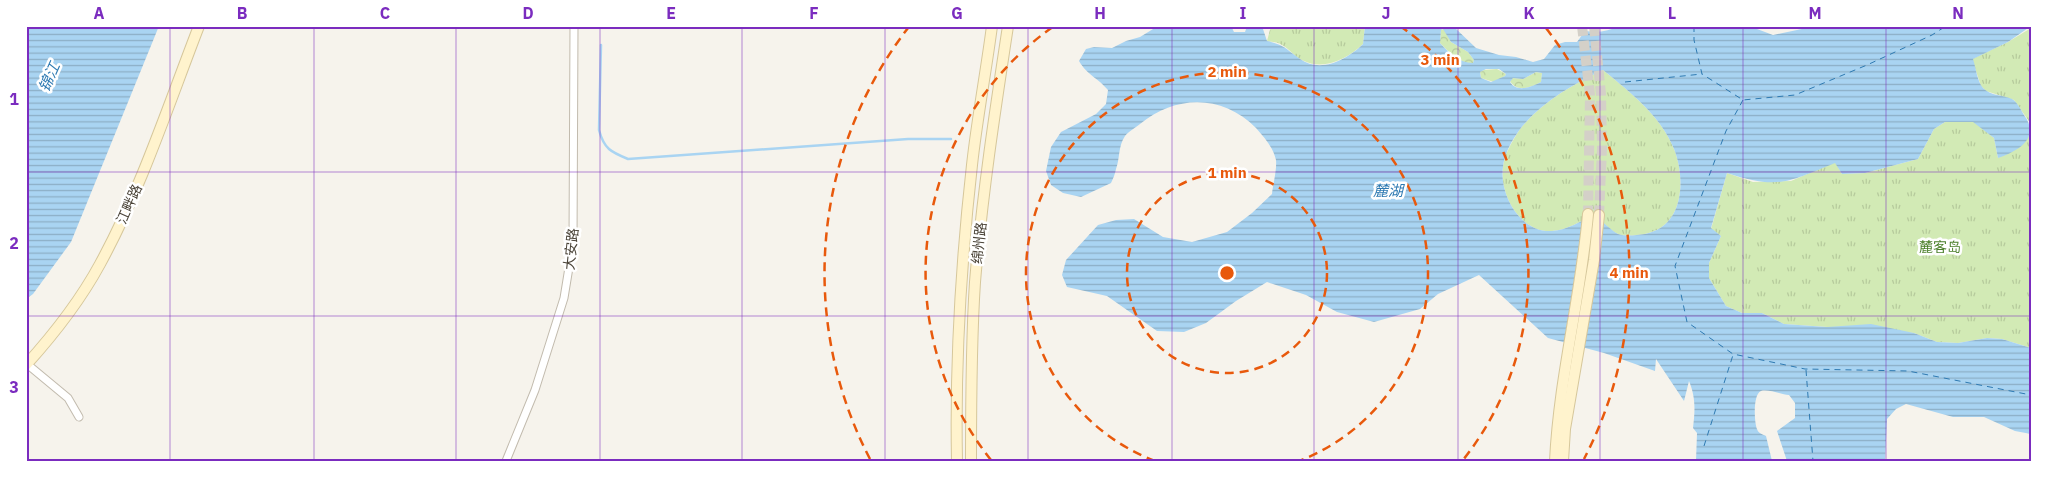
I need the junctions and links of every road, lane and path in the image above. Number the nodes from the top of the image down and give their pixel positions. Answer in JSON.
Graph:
{"nodes":[{"id":1,"x":199,"y":26,"type":"edge"},
{"id":2,"x":574,"y":26,"type":"edge"},
{"id":3,"x":992,"y":26,"type":"edge"},
{"id":4,"x":1008,"y":26,"type":"edge"},
{"id":5,"x":1588,"y":214,"type":"tunnel mouth"},
{"id":6,"x":1599,"y":215,"type":"tunnel mouth"},
{"id":7,"x":27,"y":364,"type":"edge"},
{"id":8,"x":80,"y":417,"type":"dead end"},
{"id":9,"x":506,"y":461,"type":"edge"},
{"id":10,"x":957,"y":461,"type":"edge"},
{"id":11,"x":971,"y":461,"type":"edge"},
{"id":12,"x":1555,"y":461,"type":"edge"},
{"id":13,"x":1563,"y":461,"type":"edge"}],
"edges":[{"from":1,"to":7,"type":"street","name":"江畔路"},
{"from":2,"to":9,"type":"street","name":"大安路"},
{"from":3,"to":10,"type":"street","name":"绵州路"},
{"from":4,"to":11,"type":"street","name":"绵州路"},
{"from":5,"to":12,"type":"street"},
{"from":6,"to":13,"type":"street"},
{"from":7,"to":8,"type":"street"}]}
